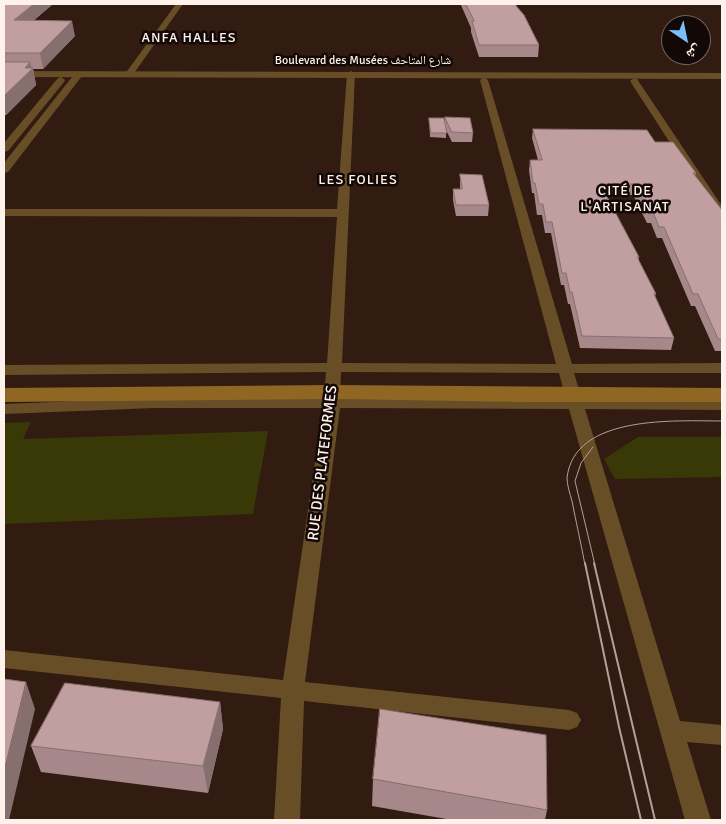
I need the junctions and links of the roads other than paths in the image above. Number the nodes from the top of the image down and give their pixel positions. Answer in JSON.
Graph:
{"nodes":[{"id":1,"x":179,"y":4,"type":"edge"},
{"id":2,"x":4,"y":74,"type":"edge"},
{"id":3,"x":128,"y":74,"type":"junction"},
{"id":4,"x":70,"y":76,"type":"junction"},
{"id":5,"x":351,"y":76,"type":"junction"},
{"id":6,"x":722,"y":76,"type":"edge"},
{"id":7,"x":4,"y":78,"type":"edge"},
{"id":8,"x":484,"y":80,"type":"junction"},
{"id":9,"x":634,"y":81,"type":"junction"},
{"id":10,"x":722,"y":81,"type":"edge"},
{"id":11,"x":4,"y":149,"type":"edge"},
{"id":12,"x":4,"y":170,"type":"edge"},
{"id":13,"x":4,"y":212,"type":"edge"},
{"id":14,"x":342,"y":213,"type":"junction"},
{"id":15,"x":722,"y":214,"type":"edge"},
{"id":16,"x":722,"y":368,"type":"edge"},
{"id":17,"x":4,"y":370,"type":"edge"},
{"id":18,"x":722,"y":381,"type":"edge"},
{"id":19,"x":4,"y":382,"type":"edge"},
{"id":20,"x":332,"y":385,"type":"junction"},
{"id":21,"x":571,"y":387,"type":"junction"},
{"id":22,"x":4,"y":395,"type":"edge"},
{"id":23,"x":722,"y":395,"type":"edge"},
{"id":24,"x":722,"y":405,"type":"edge"},
{"id":25,"x":4,"y":409,"type":"edge"},
{"id":26,"x":4,"y":659,"type":"edge"},
{"id":27,"x":293,"y":690,"type":"junction"},
{"id":28,"x":569,"y":720,"type":"dead end"},
{"id":29,"x":672,"y":731,"type":"junction"},
{"id":30,"x":722,"y":735,"type":"edge"},
{"id":31,"x":286,"y":820,"type":"edge"},
{"id":32,"x":698,"y":820,"type":"edge"}],
"edges":[{"from":1,"to":3,"type":"street"},
{"from":2,"to":4,"type":"street","name":"Boulevard des Musées شارع المتاحف"},
{"from":3,"to":4,"type":"street","name":"Boulevard des Musées شارع المتاحف"},
{"from":3,"to":5,"type":"street","name":"Boulevard des Musées شارع المتاحف"},
{"from":4,"to":5,"type":"street","name":"Boulevard des Musées شارع المتاحف"},
{"from":4,"to":7,"type":"street","name":"Boulevard des Musées شارع المتاحف"},
{"from":4,"to":11,"type":"street"},
{"from":4,"to":12,"type":"street"},
{"from":5,"to":6,"type":"street","name":"Boulevard des Musées شارع المتاحف"},
{"from":5,"to":8,"type":"street","name":"Boulevard des Musées شارع المتاحف"},
{"from":5,"to":14,"type":"street","name":"RUE DES PLATEFORMES"},
{"from":8,"to":9,"type":"street","name":"Boulevard des Musées شارع المتاحف"},
{"from":8,"to":21,"type":"street"},
{"from":9,"to":10,"type":"street","name":"Boulevard des Musées شارع المتاحف"},
{"from":9,"to":15,"type":"street"},
{"from":13,"to":14,"type":"street"},
{"from":14,"to":20,"type":"street","name":"RUE DES PLATEFORMES"},
{"from":16,"to":21,"type":"street"},
{"from":17,"to":20,"type":"street"},
{"from":18,"to":21,"type":"main road"},
{"from":19,"to":20,"type":"main road"},
{"from":20,"to":21,"type":"main road"},
{"from":20,"to":22,"type":"main road"},
{"from":20,"to":25,"type":"street"},
{"from":20,"to":27,"type":"street","name":"RUE DES PLATEFORMES"},
{"from":21,"to":23,"type":"main road"},
{"from":21,"to":24,"type":"street"},
{"from":21,"to":29,"type":"street"},
{"from":26,"to":27,"type":"street"},
{"from":27,"to":28,"type":"street"},
{"from":27,"to":31,"type":"street","name":"RUE DES PLATEFORMES"},
{"from":29,"to":30,"type":"street"},
{"from":29,"to":32,"type":"street"}]}
